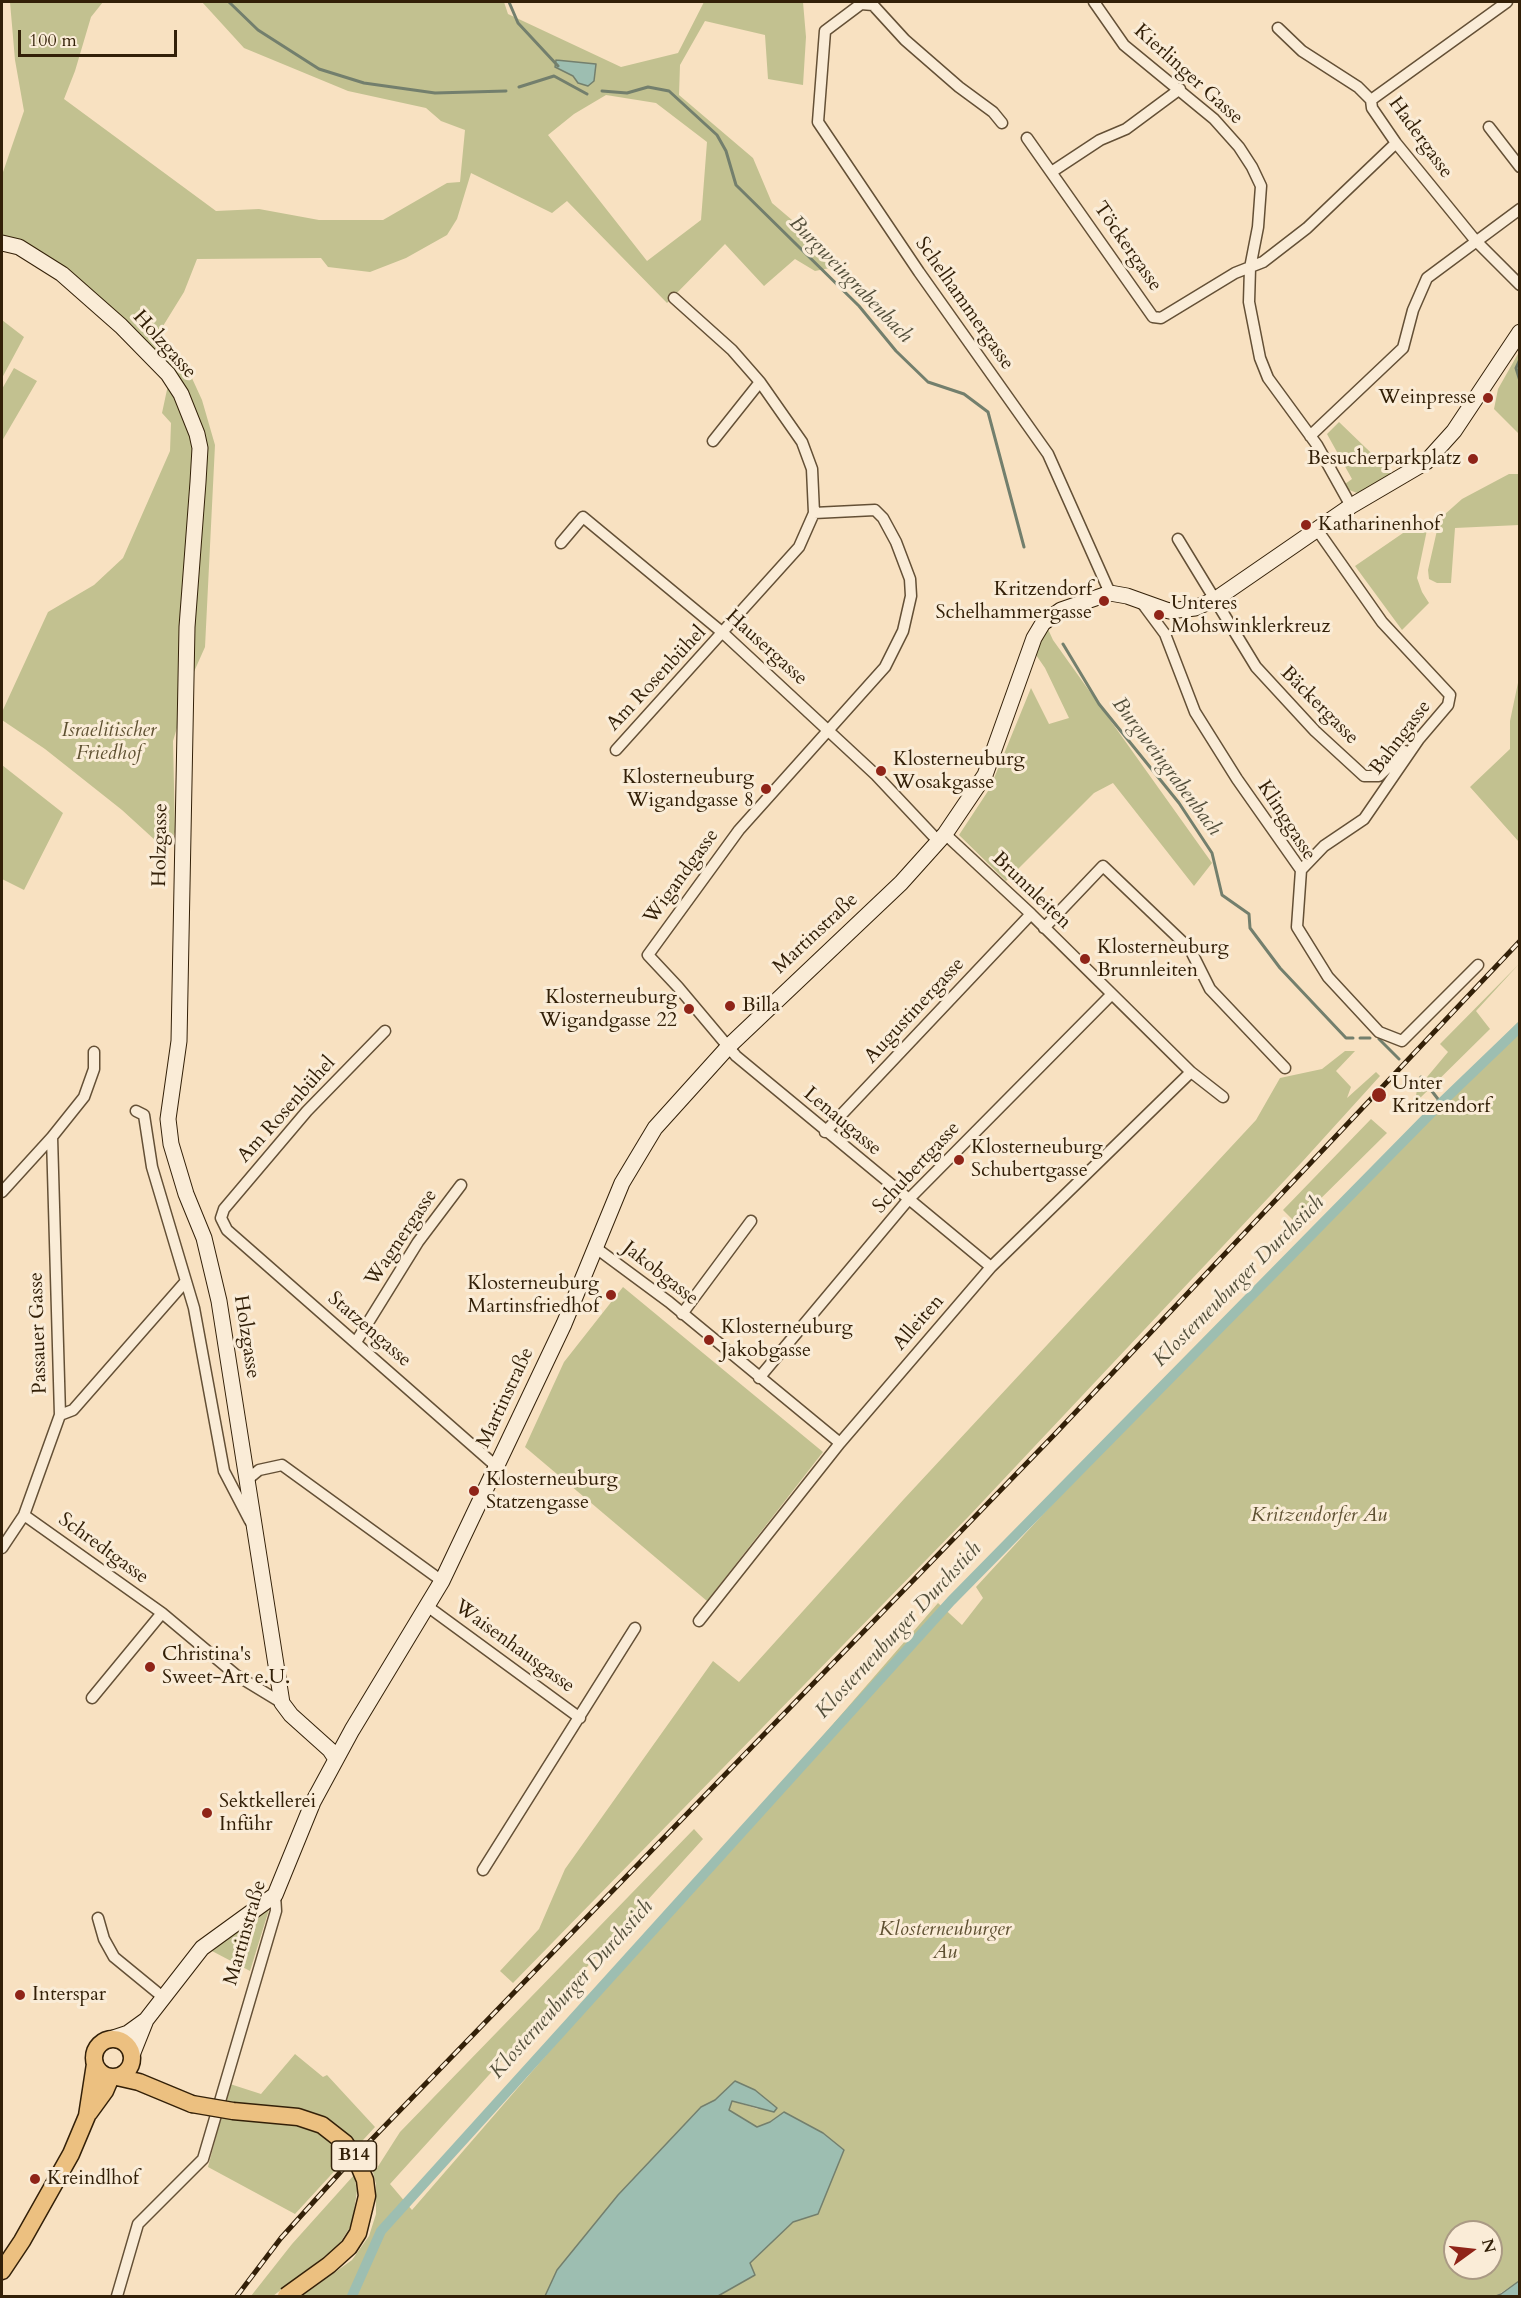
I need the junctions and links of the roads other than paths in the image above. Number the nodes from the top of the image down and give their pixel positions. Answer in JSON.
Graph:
{"nodes":[{"id":1,"x":1094,"y":2,"type":"edge"},
{"id":2,"x":1501,"y":3,"type":"edge"},
{"id":3,"x":1278,"y":28,"type":"dead end"},
{"id":4,"x":1180,"y":89,"type":"junction"},
{"id":5,"x":1371,"y":100,"type":"junction"},
{"id":6,"x":1002,"y":123,"type":"dead end"},
{"id":7,"x":1489,"y":127,"type":"dead end"},
{"id":8,"x":1027,"y":138,"type":"dead end"},
{"id":9,"x":1396,"y":142,"type":"junction"},
{"id":10,"x":1520,"y":167,"type":"edge"},
{"id":11,"x":1053,"y":171,"type":"junction"},
{"id":12,"x":1520,"y":209,"type":"edge"},
{"id":13,"x":1475,"y":240,"type":"junction"},
{"id":14,"x":2,"y":243,"type":"edge"},
{"id":15,"x":1250,"y":268,"type":"junction"},
{"id":16,"x":1520,"y":285,"type":"edge"},
{"id":17,"x":674,"y":298,"type":"dead end"},
{"id":18,"x":1520,"y":332,"type":"edge"},
{"id":19,"x":760,"y":382,"type":"junction"},
{"id":20,"x":1310,"y":436,"type":"junction"},
{"id":21,"x":713,"y":441,"type":"dead end"},
{"id":22,"x":1352,"y":506,"type":"junction"},
{"id":23,"x":814,"y":513,"type":"junction"},
{"id":24,"x":1318,"y":531,"type":"junction"},
{"id":25,"x":1178,"y":539,"type":"dead end"},
{"id":26,"x":561,"y":543,"type":"dead end"},
{"id":27,"x":1110,"y":593,"type":"junction"},
{"id":28,"x":1216,"y":599,"type":"junction"},
{"id":29,"x":1142,"y":603,"type":"junction"},
{"id":30,"x":723,"y":633,"type":"junction"},
{"id":31,"x":828,"y":730,"type":"junction"},
{"id":32,"x":1419,"y":739,"type":"junction"},
{"id":33,"x":616,"y":750,"type":"dead end"},
{"id":34,"x":942,"y":838,"type":"junction"},
{"id":35,"x":1301,"y":870,"type":"junction"},
{"id":36,"x":1031,"y":914,"type":"junction"},
{"id":37,"x":1044,"y":928,"type":"junction"},
{"id":38,"x":1478,"y":965,"type":"dead end"},
{"id":39,"x":1112,"y":994,"type":"junction"},
{"id":40,"x":385,"y":1031,"type":"dead end"},
{"id":41,"x":729,"y":1046,"type":"junction"},
{"id":42,"x":94,"y":1052,"type":"dead end"},
{"id":43,"x":1285,"y":1068,"type":"dead end"},
{"id":44,"x":1191,"y":1072,"type":"junction"},
{"id":45,"x":1223,"y":1097,"type":"dead end"},
{"id":46,"x":136,"y":1111,"type":"dead end"},
{"id":47,"x":825,"y":1132,"type":"junction"},
{"id":48,"x":52,"y":1137,"type":"junction"},
{"id":49,"x":460,"y":1185,"type":"dead end"},
{"id":50,"x":2,"y":1192,"type":"edge"},
{"id":51,"x":908,"y":1200,"type":"junction"},
{"id":52,"x":221,"y":1218,"type":"joint"},
{"id":53,"x":751,"y":1221,"type":"dead end"},
{"id":54,"x":596,"y":1248,"type":"junction"},
{"id":55,"x":991,"y":1267,"type":"junction"},
{"id":56,"x":186,"y":1281,"type":"junction"},
{"id":57,"x":682,"y":1314,"type":"junction"},
{"id":58,"x":356,"y":1342,"type":"junction"},
{"id":59,"x":759,"y":1378,"type":"junction"},
{"id":60,"x":60,"y":1414,"type":"junction"},
{"id":61,"x":840,"y":1443,"type":"junction"},
{"id":62,"x":497,"y":1467,"type":"junction"},
{"id":63,"x":247,"y":1480,"type":"junction"},
{"id":64,"x":24,"y":1515,"type":"junction"},
{"id":65,"x":254,"y":1529,"type":"junction"},
{"id":66,"x":2,"y":1548,"type":"edge"},
{"id":67,"x":442,"y":1581,"type":"junction"},
{"id":68,"x":427,"y":1606,"type":"junction"},
{"id":69,"x":162,"y":1613,"type":"junction"},
{"id":70,"x":699,"y":1621,"type":"dead end"},
{"id":71,"x":635,"y":1628,"type":"dead end"},
{"id":72,"x":92,"y":1698,"type":"dead end"},
{"id":73,"x":282,"y":1702,"type":"junction"},
{"id":74,"x":580,"y":1718,"type":"junction"},
{"id":75,"x":336,"y":1759,"type":"junction"},
{"id":76,"x":483,"y":1870,"type":"dead end"},
{"id":77,"x":275,"y":1895,"type":"junction"},
{"id":78,"x":98,"y":1918,"type":"dead end"},
{"id":79,"x":164,"y":1998,"type":"junction"},
{"id":80,"x":146,"y":2020,"type":"junction"},
{"id":81,"x":110,"y":2039,"type":"junction"},
{"id":82,"x":132,"y":2057,"type":"junction"},
{"id":83,"x":95,"y":2064,"type":"junction"},
{"id":84,"x":114,"y":2077,"type":"junction"},
{"id":85,"x":171,"y":2094,"type":"junction"},
{"id":86,"x":87,"y":2116,"type":"junction"},
{"id":87,"x":2,"y":2271,"type":"edge"},
{"id":88,"x":117,"y":2296,"type":"edge"},
{"id":89,"x":286,"y":2296,"type":"edge"}],
"edges":[{"from":1,"to":4,"type":"street","name":"Kierlinger Gasse"},
{"from":2,"to":5,"type":"street"},
{"from":3,"to":5,"type":"street","name":"Hadergasse"},
{"from":4,"to":11,"type":"street"},
{"from":4,"to":15,"type":"street","name":"Kierlinger Gasse"},
{"from":5,"to":9,"type":"street","name":"Hadergasse"},
{"from":6,"to":27,"type":"street","name":"Schelhammergasse"},
{"from":7,"to":10,"type":"street"},
{"from":8,"to":11,"type":"street","name":"Töckergasse"},
{"from":9,"to":13,"type":"street","name":"Hadergasse"},
{"from":9,"to":15,"type":"street"},
{"from":11,"to":15,"type":"street","name":"Töckergasse"},
{"from":12,"to":13,"type":"street"},
{"from":13,"to":16,"type":"street","name":"Hadergasse"},
{"from":13,"to":20,"type":"street"},
{"from":14,"to":63,"type":"main road","name":"Holzgasse"},
{"from":15,"to":20,"type":"street","name":"Kierlinger Gasse"},
{"from":17,"to":19,"type":"street"},
{"from":18,"to":22,"type":"main road"},
{"from":19,"to":21,"type":"street"},
{"from":19,"to":23,"type":"street"},
{"from":20,"to":22,"type":"street","name":"Kierlinger Gasse"},
{"from":22,"to":24,"type":"main road"},
{"from":23,"to":30,"type":"street","name":"Am Rosenbühel"},
{"from":23,"to":31,"type":"street"},
{"from":24,"to":28,"type":"main road"},
{"from":24,"to":32,"type":"street","name":"Bahngasse"},
{"from":25,"to":28,"type":"street","name":"Bäckergasse"},
{"from":26,"to":30,"type":"street","name":"Hausergasse"},
{"from":27,"to":29,"type":"main road"},
{"from":27,"to":34,"type":"main road","name":"Martinstraße"},
{"from":28,"to":29,"type":"main road"},
{"from":28,"to":32,"type":"street","name":"Bäckergasse"},
{"from":29,"to":35,"type":"street","name":"Klinggasse"},
{"from":30,"to":31,"type":"street","name":"Hausergasse"},
{"from":30,"to":33,"type":"street","name":"Am Rosenbühel"},
{"from":31,"to":34,"type":"street","name":"Hausergasse"},
{"from":31,"to":41,"type":"street","name":"Wigandgasse"},
{"from":32,"to":35,"type":"street","name":"Bahngasse"},
{"from":34,"to":36,"type":"street","name":"Brunnleiten"},
{"from":34,"to":41,"type":"main road","name":"Martinstraße"},
{"from":35,"to":38,"type":"street","name":"Klinggasse"},
{"from":36,"to":37,"type":"street","name":"Brunnleiten"},
{"from":36,"to":47,"type":"street","name":"Augustinergasse"},
{"from":37,"to":39,"type":"street","name":"Brunnleiten"},
{"from":37,"to":43,"type":"street"},
{"from":39,"to":44,"type":"street","name":"Brunnleiten"},
{"from":39,"to":51,"type":"street","name":"Schubertgasse"},
{"from":40,"to":52,"type":"street","name":"Am Rosenbühel"},
{"from":41,"to":47,"type":"street","name":"Lenaugasse"},
{"from":41,"to":54,"type":"main road","name":"Martinstraße"},
{"from":42,"to":48,"type":"street"},
{"from":44,"to":45,"type":"street","name":"Brunnleiten"},
{"from":44,"to":55,"type":"street","name":"Alleiten"},
{"from":46,"to":56,"type":"street","name":"Holzgasse"},
{"from":47,"to":51,"type":"street","name":"Lenaugasse"},
{"from":48,"to":50,"type":"street"},
{"from":48,"to":60,"type":"street","name":"Passauer Gasse"},
{"from":49,"to":58,"type":"street","name":"Wagnergasse"},
{"from":51,"to":55,"type":"street","name":"Lenaugasse"},
{"from":51,"to":59,"type":"street","name":"Schubertgasse"},
{"from":52,"to":58,"type":"street","name":"Statzengasse"},
{"from":53,"to":57,"type":"street"},
{"from":54,"to":57,"type":"street","name":"Jakobgasse"},
{"from":54,"to":62,"type":"main road","name":"Martinstraße"},
{"from":55,"to":61,"type":"street","name":"Alleiten"},
{"from":56,"to":60,"type":"street","name":"Passauer Gasse"},
{"from":56,"to":65,"type":"street","name":"Holzgasse"},
{"from":57,"to":59,"type":"street","name":"Jakobgasse"},
{"from":58,"to":62,"type":"street","name":"Statzengasse"},
{"from":59,"to":61,"type":"street","name":"Jakobgasse"},
{"from":60,"to":64,"type":"street"},
{"from":61,"to":70,"type":"street","name":"Alleiten"},
{"from":62,"to":67,"type":"main road","name":"Martinstraße"},
{"from":63,"to":65,"type":"main road","name":"Holzgasse"},
{"from":63,"to":67,"type":"street"},
{"from":64,"to":66,"type":"street"},
{"from":64,"to":69,"type":"street","name":"Schredtgasse"},
{"from":65,"to":73,"type":"main road","name":"Holzgasse"},
{"from":67,"to":68,"type":"main road","name":"Martinstraße"},
{"from":68,"to":74,"type":"street","name":"Waisenhausgasse"},
{"from":68,"to":75,"type":"main road","name":"Martinstraße"},
{"from":69,"to":72,"type":"street"},
{"from":69,"to":73,"type":"street","name":"Schredtgasse"},
{"from":71,"to":74,"type":"street","name":"Waisenhausgasse"},
{"from":73,"to":75,"type":"main road"},
{"from":74,"to":76,"type":"street","name":"Waisenhausgasse"},
{"from":75,"to":77,"type":"main road","name":"Martinstraße"},
{"from":77,"to":79,"type":"main road"},
{"from":77,"to":88,"type":"street","name":"Martinstraße"},
{"from":78,"to":79,"type":"street"},
{"from":79,"to":80,"type":"main road"},
{"from":80,"to":81,"type":"main road"},
{"from":80,"to":82,"type":"main road"},
{"from":81,"to":82,"type":"main road","number":"B14"},
{"from":81,"to":83,"type":"main road"},
{"from":82,"to":84,"type":"main road"},
{"from":82,"to":85,"type":"main road","number":"B14"},
{"from":83,"to":84,"type":"main road","number":"B14"},
{"from":83,"to":86,"type":"main road"},
{"from":84,"to":85,"type":"main road","number":"B14"},
{"from":84,"to":86,"type":"main road"},
{"from":85,"to":89,"type":"main road","number":"B14","bridge":true},
{"from":86,"to":87,"type":"main road"}]}
